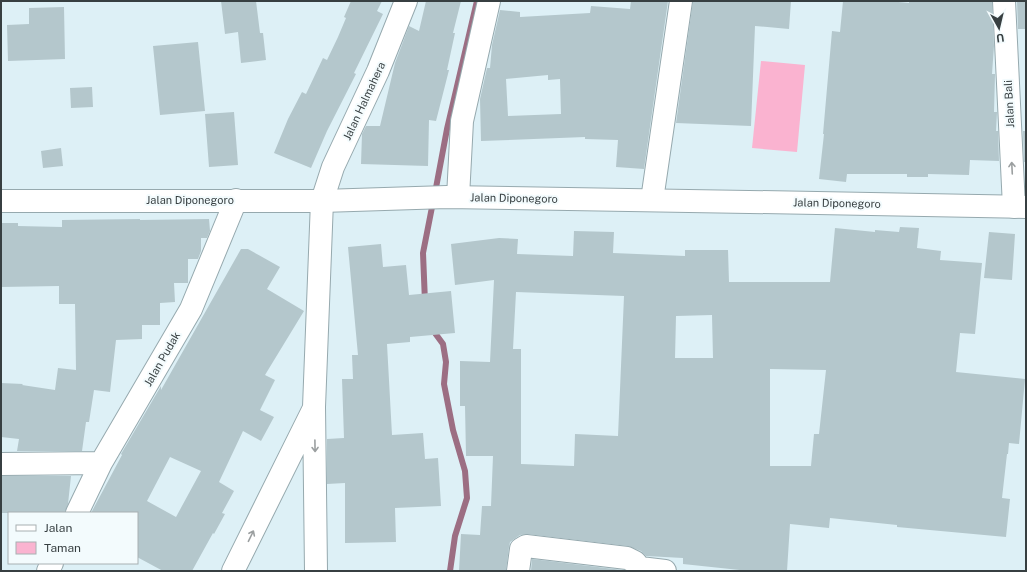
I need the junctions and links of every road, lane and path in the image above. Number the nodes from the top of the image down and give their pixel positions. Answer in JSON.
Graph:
{"nodes":[{"id":1,"x":406,"y":1,"type":"edge"},
{"id":2,"x":489,"y":1,"type":"edge"},
{"id":3,"x":681,"y":1,"type":"edge"},
{"id":4,"x":1004,"y":1,"type":"edge"},
{"id":5,"x":453,"y":197,"type":"junction"},
{"id":6,"x":236,"y":200,"type":"junction"},
{"id":7,"x":652,"y":200,"type":"junction"},
{"id":8,"x":1,"y":201,"type":"edge"},
{"id":9,"x":322,"y":201,"type":"junction"},
{"id":10,"x":1020,"y":207,"type":"edge"},
{"id":11,"x":314,"y":407,"type":"junction"},
{"id":12,"x":101,"y":463,"type":"junction"},
{"id":13,"x":1,"y":464,"type":"edge"},
{"id":14,"x":77,"y":512,"type":"edge"},
{"id":15,"x":639,"y":569,"type":"edge"},
{"id":16,"x":233,"y":571,"type":"edge"},
{"id":17,"x":316,"y":571,"type":"edge"},
{"id":18,"x":518,"y":571,"type":"edge"},
{"id":19,"x":665,"y":571,"type":"edge"}],
"edges":[{"from":1,"to":9,"type":"main road","name":"Jalan Halmahera"},
{"from":2,"to":5,"type":"main road"},
{"from":3,"to":7,"type":"main road"},
{"from":10,"to":4,"type":"main road","name":"Jalan Bali","one_way":true},
{"from":5,"to":7,"type":"main road","name":"Jalan Diponegoro"},
{"from":5,"to":9,"type":"main road","name":"Jalan Diponegoro"},
{"from":6,"to":8,"type":"main road","name":"Jalan Diponegoro"},
{"from":6,"to":9,"type":"main road","name":"Jalan Diponegoro"},
{"from":6,"to":12,"type":"main road","name":"Jalan Pudak"},
{"from":7,"to":10,"type":"main road","name":"Jalan Diponegoro"},
{"from":9,"to":11,"type":"main road","name":"Jalan Halmahera"},
{"from":16,"to":11,"type":"main road","one_way":true},
{"from":11,"to":17,"type":"main road","name":"Jalan Halmahera","one_way":true},
{"from":12,"to":13,"type":"main road"},
{"from":12,"to":14,"type":"main road","name":"Jalan Pudak"},
{"from":15,"to":18,"type":"main road"},
{"from":15,"to":19,"type":"main road"}]}
